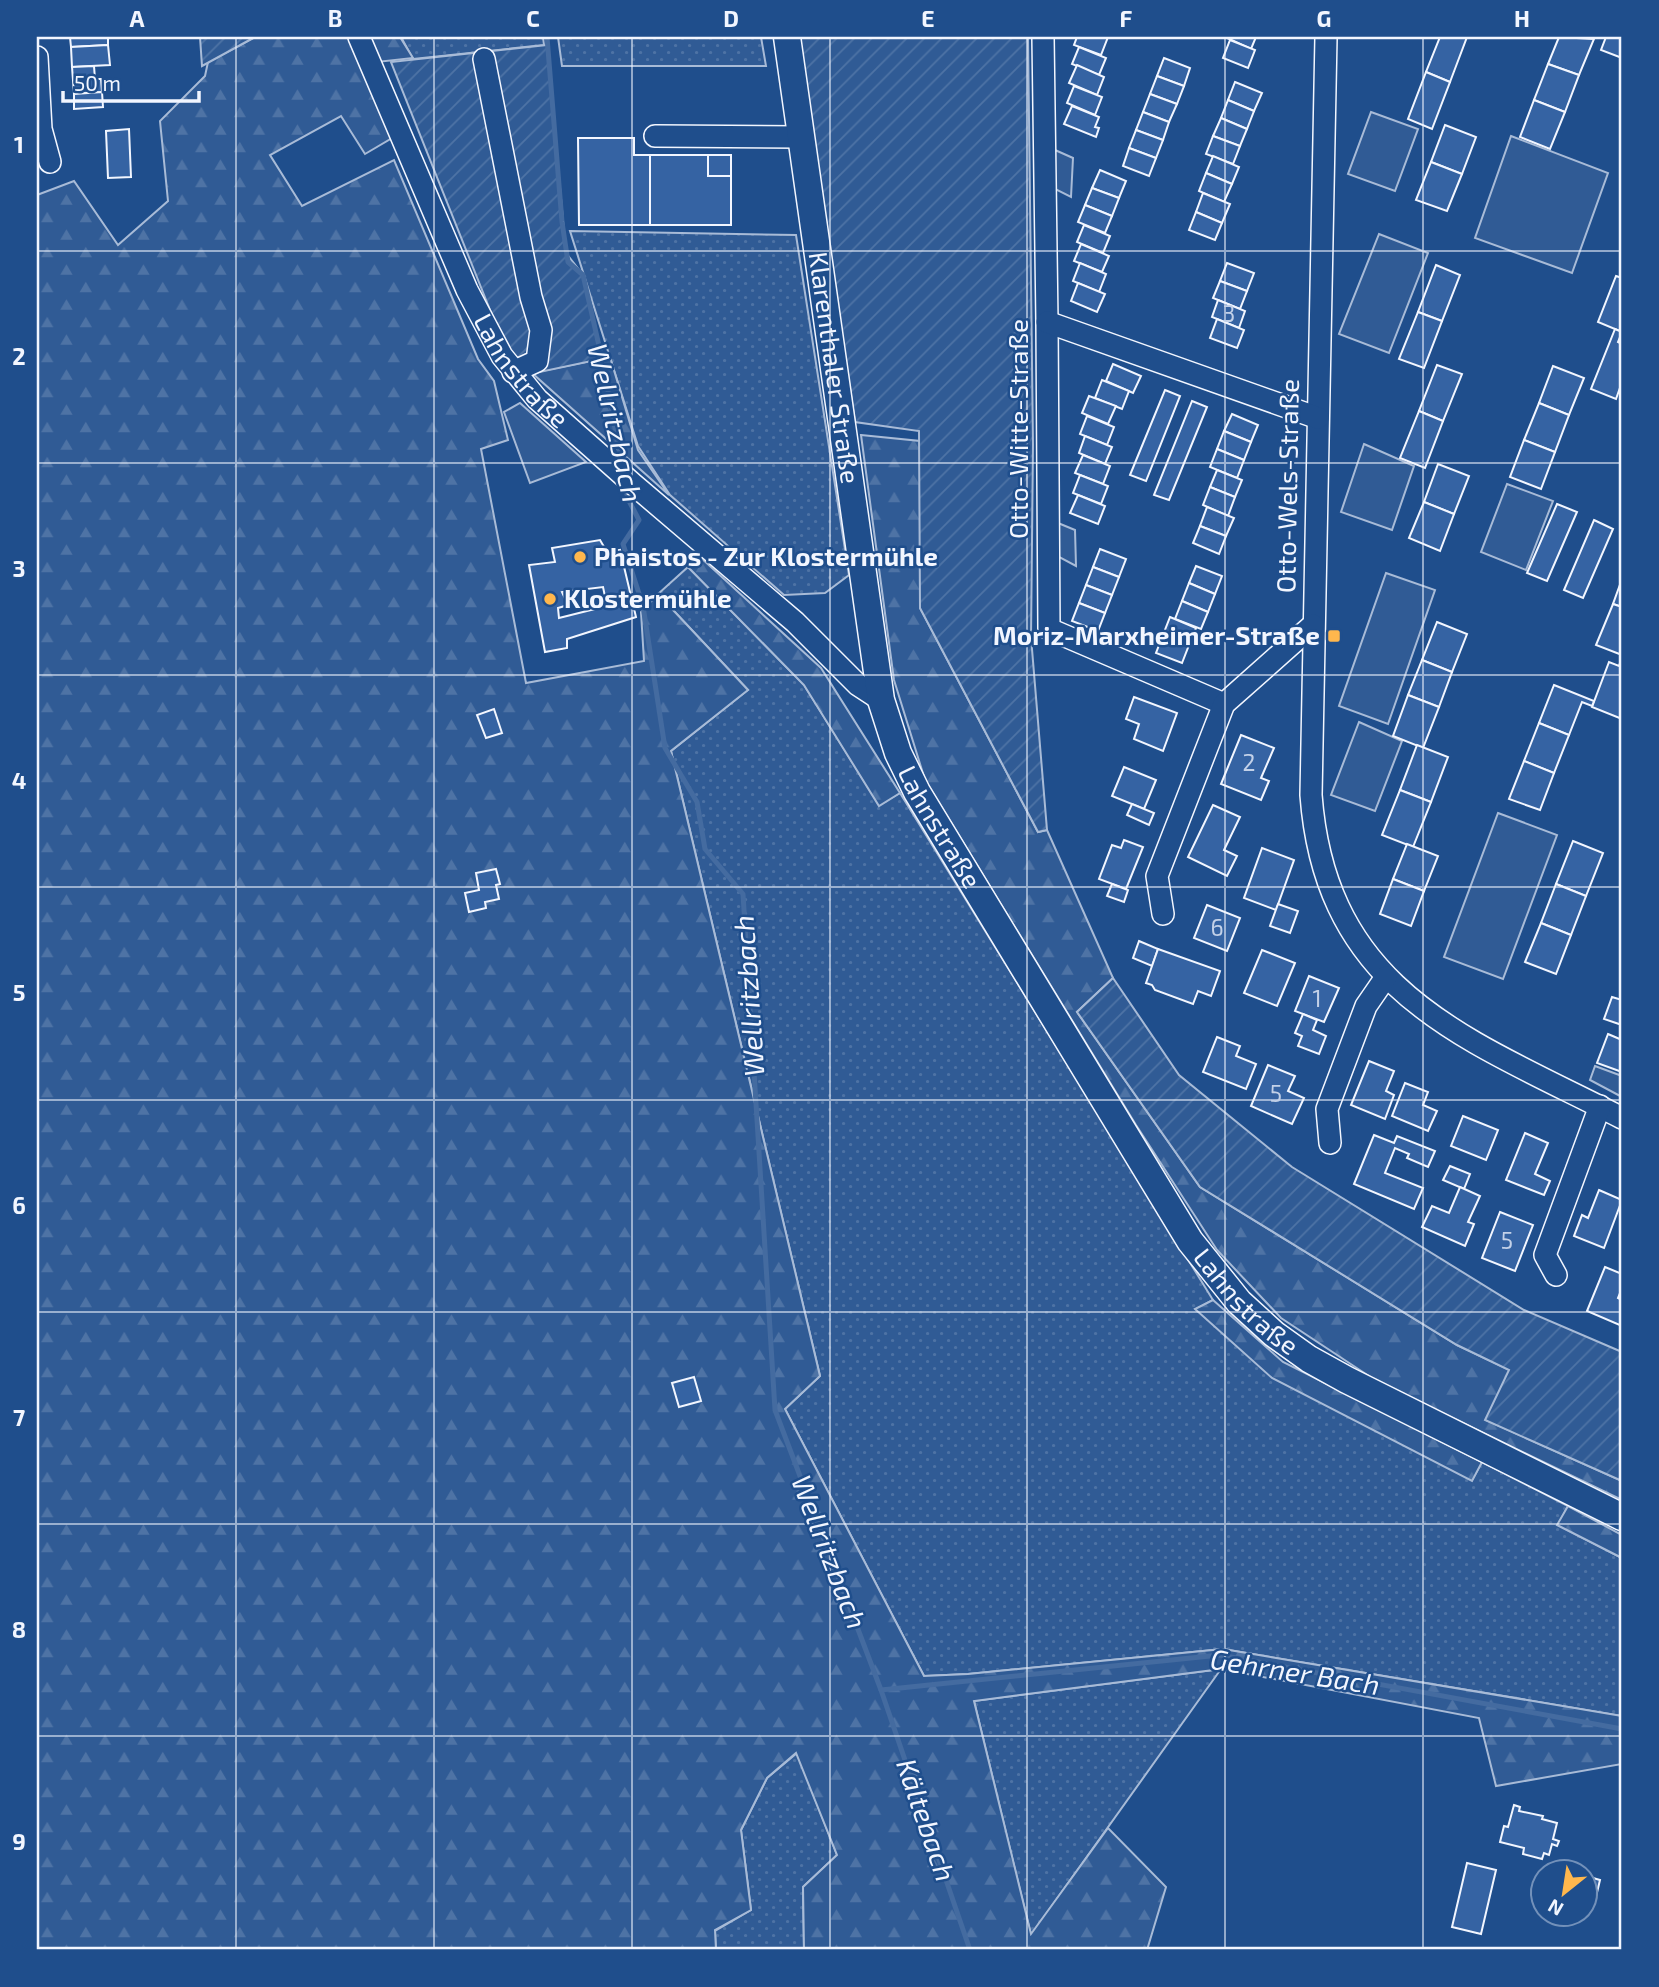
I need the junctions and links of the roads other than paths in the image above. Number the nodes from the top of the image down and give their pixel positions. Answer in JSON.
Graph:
{"nodes":[{"id":1,"x":359,"y":37,"type":"edge"},
{"id":2,"x":787,"y":37,"type":"edge"},
{"id":3,"x":1043,"y":37,"type":"edge"},
{"id":4,"x":1326,"y":37,"type":"edge"},
{"id":5,"x":37,"y":57,"type":"edge"},
{"id":6,"x":484,"y":59,"type":"dead end"},
{"id":7,"x":655,"y":136,"type":"dead end"},
{"id":8,"x":801,"y":137,"type":"junction"},
{"id":9,"x":50,"y":162,"type":"dead end"},
{"id":10,"x":1048,"y":322,"type":"junction"},
{"id":11,"x":513,"y":372,"type":"junction"},
{"id":12,"x":1318,"y":418,"type":"junction"},
{"id":13,"x":1313,"y":625,"type":"junction"},
{"id":14,"x":881,"y":700,"type":"junction"},
{"id":15,"x":1224,"y":704,"type":"junction"},
{"id":16,"x":1163,"y":914,"type":"dead end"},
{"id":17,"x":1386,"y":977,"type":"junction"},
{"id":18,"x":1600,"y":1106,"type":"junction"},
{"id":19,"x":1622,"y":1118,"type":"edge"},
{"id":20,"x":1330,"y":1143,"type":"dead end"},
{"id":21,"x":1556,"y":1275,"type":"dead end"},
{"id":22,"x":1622,"y":1517,"type":"edge"}],
"edges":[{"from":1,"to":11,"type":"street","name":"Lahnstraße"},
{"from":2,"to":8,"type":"main road","name":"Klarenthaler Straße"},
{"from":3,"to":10,"type":"street","name":"Otto-Witte-Straße"},
{"from":4,"to":12,"type":"street","name":"Otto-Wels-Straße"},
{"from":5,"to":9,"type":"street"},
{"from":6,"to":11,"type":"street"},
{"from":7,"to":8,"type":"street"},
{"from":8,"to":14,"type":"main road","name":"Klarenthaler Straße"},
{"from":10,"to":12,"type":"street"},
{"from":10,"to":15,"type":"street","name":"Otto-Witte-Straße"},
{"from":11,"to":14,"type":"street","name":"Lahnstraße"},
{"from":12,"to":13,"type":"street","name":"Otto-Wels-Straße"},
{"from":13,"to":15,"type":"street"},
{"from":13,"to":17,"type":"street","name":"Otto-Wels-Straße"},
{"from":14,"to":22,"type":"main road","name":"Lahnstraße"},
{"from":15,"to":16,"type":"street"},
{"from":17,"to":18,"type":"street","name":"Otto-Wels-Straße"},
{"from":17,"to":20,"type":"street"},
{"from":18,"to":19,"type":"street","name":"Otto-Wels-Straße"},
{"from":18,"to":21,"type":"street"}]}
